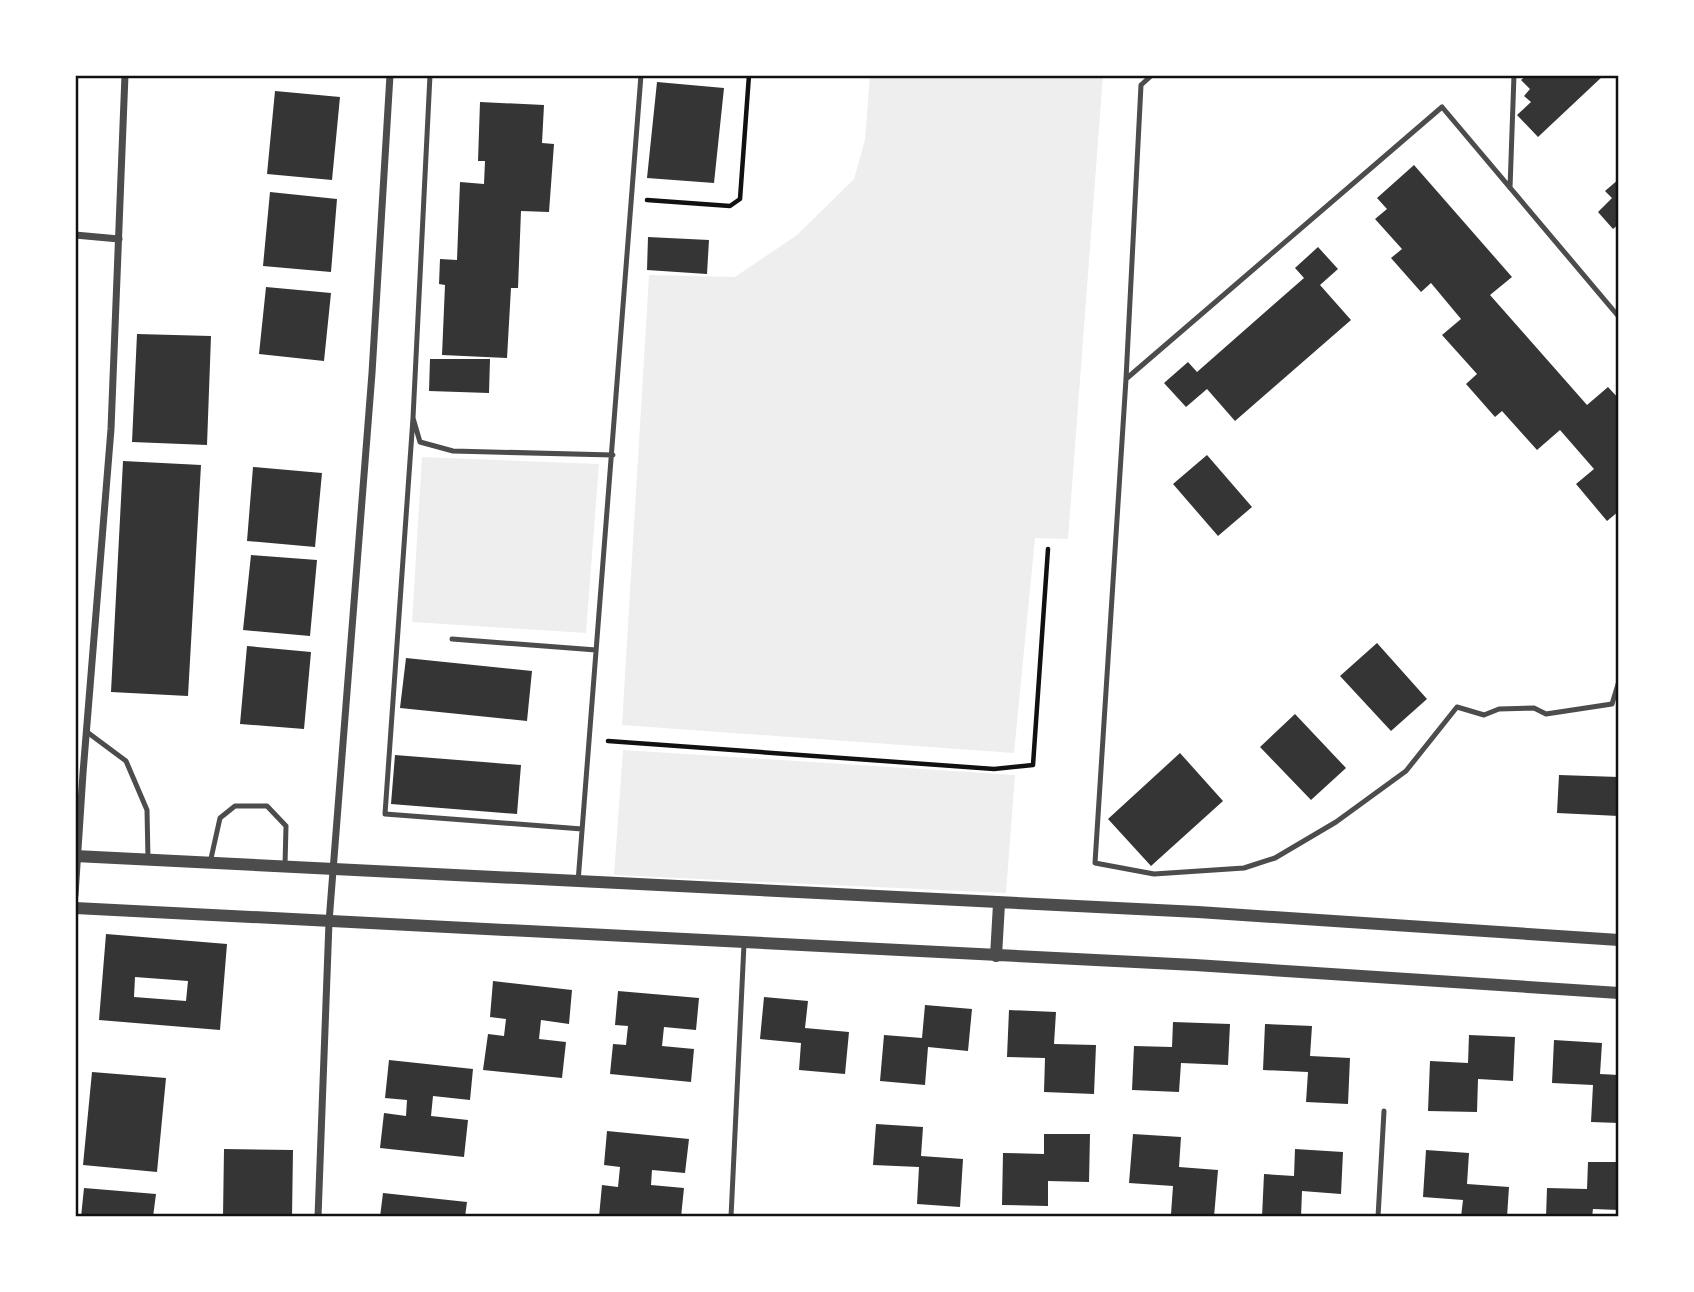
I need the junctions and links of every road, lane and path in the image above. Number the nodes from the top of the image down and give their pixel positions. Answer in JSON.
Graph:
{"nodes":[{"id":1,"x":125,"y":75,"type":"edge"},
{"id":2,"x":390,"y":75,"type":"edge"},
{"id":3,"x":430,"y":75,"type":"edge"},
{"id":4,"x":641,"y":75,"type":"edge"},
{"id":5,"x":749,"y":75,"type":"edge"},
{"id":6,"x":1152,"y":75,"type":"edge"},
{"id":7,"x":1514,"y":75,"type":"edge"},
{"id":8,"x":1510,"y":188,"type":"junction"},
{"id":9,"x":632,"y":199,"type":"junction"},
{"id":10,"x":75,"y":235,"type":"edge"},
{"id":11,"x":118,"y":239,"type":"junction"},
{"id":12,"x":1619,"y":317,"type":"edge"},
{"id":13,"x":1126,"y":379,"type":"junction"},
{"id":14,"x":413,"y":418,"type":"junction"},
{"id":15,"x":613,"y":455,"type":"junction"},
{"id":16,"x":1048,"y":549,"type":"dead end"},
{"id":17,"x":452,"y":639,"type":"dead end"},
{"id":18,"x":596,"y":650,"type":"junction"},
{"id":19,"x":1619,"y":681,"type":"edge"},
{"id":20,"x":87,"y":732,"type":"junction"},
{"id":21,"x":589,"y":739,"type":"junction"},
{"id":22,"x":582,"y":829,"type":"junction"},
{"id":23,"x":77,"y":856,"type":"edge"},
{"id":24,"x":148,"y":860,"type":"junction"},
{"id":25,"x":210,"y":863,"type":"junction"},
{"id":26,"x":285,"y":867,"type":"junction"},
{"id":27,"x":333,"y":870,"type":"junction"},
{"id":28,"x":578,"y":882,"type":"junction"},
{"id":29,"x":75,"y":895,"type":"edge"},
{"id":30,"x":999,"y":904,"type":"junction"},
{"id":31,"x":75,"y":908,"type":"edge"},
{"id":32,"x":329,"y":922,"type":"junction"},
{"id":33,"x":1619,"y":940,"type":"edge"},
{"id":34,"x":744,"y":943,"type":"junction"},
{"id":35,"x":996,"y":956,"type":"junction"},
{"id":36,"x":1619,"y":993,"type":"edge"},
{"id":37,"x":1384,"y":1111,"type":"dead end"},
{"id":38,"x":318,"y":1217,"type":"edge"},
{"id":39,"x":731,"y":1217,"type":"edge"},
{"id":40,"x":1378,"y":1217,"type":"edge"}],
"edges":[{"from":1,"to":11,"type":"street"},
{"from":2,"to":27,"type":"street"},
{"from":3,"to":14,"type":"lane"},
{"from":4,"to":9,"type":"lane"},
{"from":5,"to":9,"type":"path"},
{"from":6,"to":13,"type":"lane"},
{"from":7,"to":8,"type":"lane"},
{"from":8,"to":12,"type":"lane"},
{"from":8,"to":13,"type":"lane"},
{"from":9,"to":15,"type":"lane"},
{"from":10,"to":11,"type":"street"},
{"from":11,"to":20,"type":"street"},
{"from":13,"to":19,"type":"lane"},
{"from":14,"to":15,"type":"lane"},
{"from":14,"to":22,"type":"lane"},
{"from":15,"to":18,"type":"lane"},
{"from":16,"to":21,"type":"path"},
{"from":17,"to":18,"type":"lane"},
{"from":18,"to":21,"type":"lane"},
{"from":20,"to":23,"type":"street"},
{"from":20,"to":24,"type":"lane"},
{"from":21,"to":22,"type":"lane"},
{"from":22,"to":28,"type":"lane"},
{"from":23,"to":24,"type":"street"},
{"from":23,"to":29,"type":"street"},
{"from":24,"to":25,"type":"street"},
{"from":25,"to":26,"type":"street"},
{"from":25,"to":26,"type":"lane"},
{"from":26,"to":27,"type":"street"},
{"from":27,"to":28,"type":"street"},
{"from":27,"to":32,"type":"street"},
{"from":28,"to":30,"type":"street"},
{"from":30,"to":33,"type":"street"},
{"from":30,"to":35,"type":"street"},
{"from":31,"to":32,"type":"street"},
{"from":32,"to":34,"type":"street"},
{"from":32,"to":38,"type":"street"},
{"from":34,"to":35,"type":"street"},
{"from":34,"to":39,"type":"lane"},
{"from":35,"to":36,"type":"street"},
{"from":37,"to":40,"type":"lane"}]}
